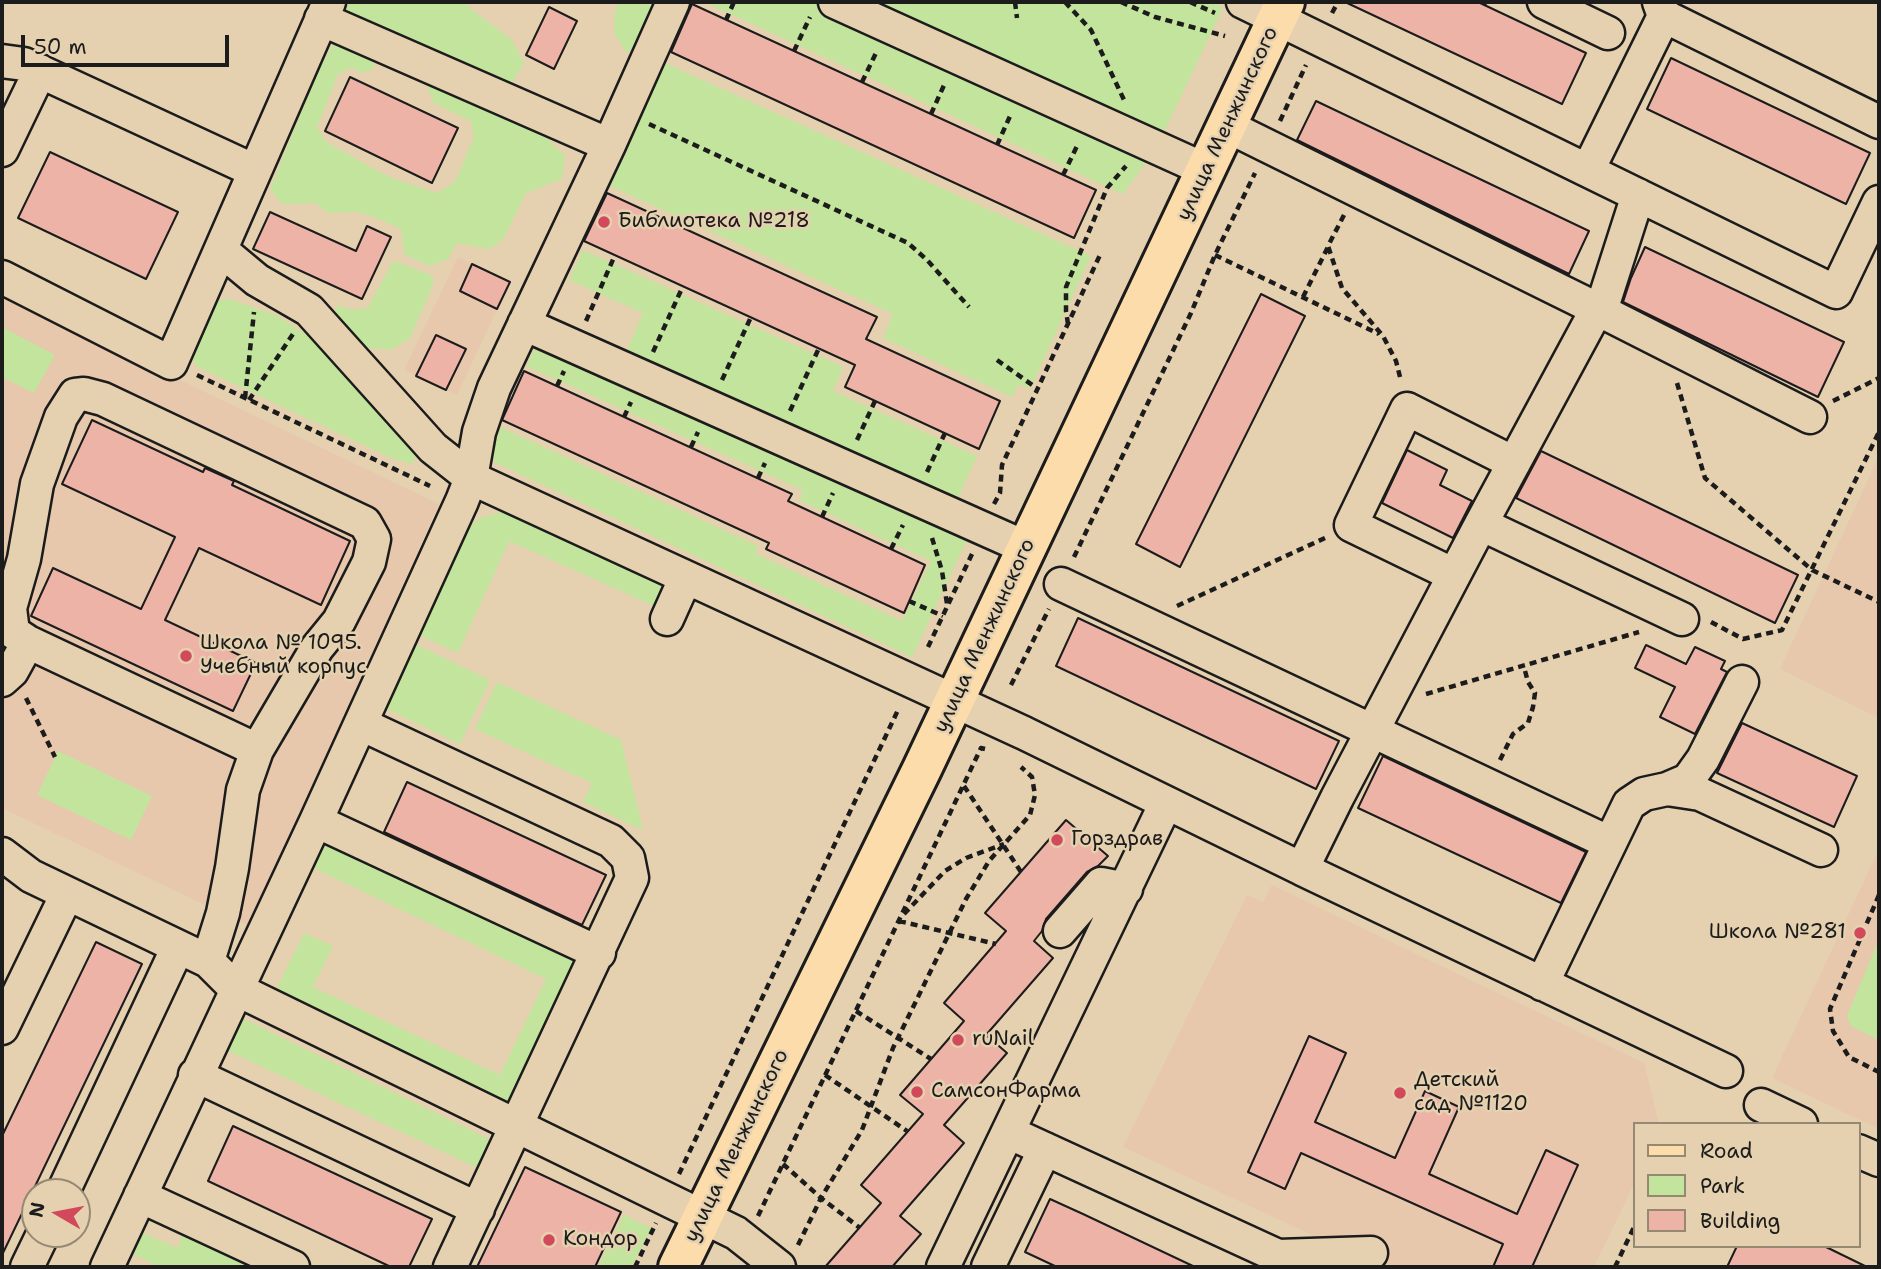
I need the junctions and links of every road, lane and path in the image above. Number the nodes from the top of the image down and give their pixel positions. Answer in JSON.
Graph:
{"nodes":[{"id":1,"x":673,"y":2,"type":"edge"},
{"id":2,"x":734,"y":2,"type":"edge"},
{"id":3,"x":1015,"y":2,"type":"edge"},
{"id":4,"x":1065,"y":2,"type":"edge"},
{"id":5,"x":1121,"y":2,"type":"edge"},
{"id":6,"x":1190,"y":2,"type":"edge"},
{"id":7,"x":1544,"y":2,"type":"edge"},
{"id":8,"x":823,"y":8,"type":"edge"},
{"id":9,"x":1232,"y":9,"type":"edge"},
{"id":10,"x":1661,"y":9,"type":"edge"},
{"id":11,"x":1282,"y":10,"type":"edge"},
{"id":12,"x":325,"y":11,"type":"edge"},
{"id":13,"x":1017,"y":18,"type":"dead end"},
{"id":14,"x":726,"y":20,"type":"dead end"},
{"id":15,"x":1608,"y":33,"type":"dead end"},
{"id":16,"x":1225,"y":36,"type":"dead end"},
{"id":17,"x":1320,"y":38,"type":"junction"},
{"id":18,"x":794,"y":51,"type":"dead end"},
{"id":19,"x":2,"y":61,"type":"edge"},
{"id":20,"x":40,"y":71,"type":"junction"},
{"id":21,"x":623,"y":113,"type":"junction"},
{"id":22,"x":1879,"y":122,"type":"edge"},
{"id":23,"x":1227,"y":126,"type":"junction"},
{"id":24,"x":1136,"y":139,"type":"junction"},
{"id":25,"x":609,"y":145,"type":"junction"},
{"id":26,"x":1268,"y":146,"type":"junction"},
{"id":27,"x":2,"y":150,"type":"edge"},
{"id":28,"x":1206,"y":170,"type":"junction"},
{"id":29,"x":1588,"y":170,"type":"junction"},
{"id":30,"x":255,"y":171,"type":"junction"},
{"id":31,"x":1356,"y":190,"type":"junction"},
{"id":32,"x":1638,"y":195,"type":"junction"},
{"id":33,"x":1879,"y":202,"type":"edge"},
{"id":34,"x":1328,"y":246,"type":"junction"},
{"id":35,"x":221,"y":250,"type":"junction"},
{"id":36,"x":1215,"y":255,"type":"junction"},
{"id":37,"x":1100,"y":256,"type":"dead end"},
{"id":38,"x":2,"y":276,"type":"edge"},
{"id":39,"x":257,"y":280,"type":"junction"},
{"id":40,"x":1303,"y":297,"type":"junction"},
{"id":41,"x":970,"y":307,"type":"dead end"},
{"id":42,"x":1597,"y":309,"type":"junction"},
{"id":43,"x":309,"y":310,"type":"junction"},
{"id":44,"x":751,"y":317,"type":"dead end"},
{"id":45,"x":524,"y":324,"type":"junction"},
{"id":46,"x":1069,"y":324,"type":"junction"},
{"id":47,"x":1383,"y":336,"type":"junction"},
{"id":48,"x":1665,"y":343,"type":"junction"},
{"id":49,"x":819,"y":348,"type":"dead end"},
{"id":50,"x":997,"y":360,"type":"dead end"},
{"id":51,"x":171,"y":363,"type":"junction"},
{"id":52,"x":1027,"y":372,"type":"dead end"},
{"id":53,"x":1024,"y":378,"type":"junction"},
{"id":54,"x":1879,"y":378,"type":"edge"},
{"id":55,"x":1038,"y":389,"type":"junction"},
{"id":56,"x":247,"y":399,"type":"junction"},
{"id":57,"x":875,"y":401,"type":"dead end"},
{"id":58,"x":710,"y":407,"type":"junction"},
{"id":59,"x":1406,"y":409,"type":"junction"},
{"id":60,"x":1810,"y":417,"type":"joint"},
{"id":61,"x":1879,"y":432,"type":"edge"},
{"id":62,"x":945,"y":433,"type":"dead end"},
{"id":63,"x":778,"y":437,"type":"junction"},
{"id":64,"x":1514,"y":463,"type":"junction"},
{"id":65,"x":845,"y":467,"type":"junction"},
{"id":66,"x":467,"y":490,"type":"junction"},
{"id":67,"x":915,"y":498,"type":"junction"},
{"id":68,"x":1481,"y":524,"type":"junction"},
{"id":69,"x":1351,"y":525,"type":"junction"},
{"id":70,"x":983,"y":528,"type":"junction"},
{"id":71,"x":1027,"y":548,"type":"junction"},
{"id":72,"x":1812,"y":570,"type":"junction"},
{"id":73,"x":1454,"y":575,"type":"junction"},
{"id":74,"x":685,"y":579,"type":"junction"},
{"id":75,"x":1061,"y":584,"type":"junction"},
{"id":76,"x":909,"y":601,"type":"dead end"},
{"id":77,"x":1879,"y":602,"type":"edge"},
{"id":78,"x":947,"y":606,"type":"junction"},
{"id":79,"x":943,"y":616,"type":"junction"},
{"id":80,"x":667,"y":619,"type":"dead end"},
{"id":81,"x":1682,"y":619,"type":"junction"},
{"id":82,"x":1143,"y":622,"type":"junction"},
{"id":83,"x":28,"y":642,"type":"junction"},
{"id":84,"x":928,"y":647,"type":"dead end"},
{"id":85,"x":1524,"y":667,"type":"junction"},
{"id":86,"x":7,"y":675,"type":"edge"},
{"id":87,"x":1742,"y":682,"type":"dead end"},
{"id":88,"x":1012,"y":685,"type":"dead end"},
{"id":89,"x":954,"y":701,"type":"junction"},
{"id":90,"x":898,"y":710,"type":"dead end"},
{"id":91,"x":1378,"y":718,"type":"junction"},
{"id":92,"x":361,"y":724,"type":"junction"},
{"id":93,"x":257,"y":750,"type":"junction"},
{"id":94,"x":991,"y":752,"type":"dead end"},
{"id":95,"x":55,"y":757,"type":"dead end"},
{"id":96,"x":1009,"y":761,"type":"dead end"},
{"id":97,"x":1488,"y":785,"type":"junction"},
{"id":98,"x":963,"y":786,"type":"junction"},
{"id":99,"x":1667,"y":789,"type":"junction"},
{"id":100,"x":1166,"y":803,"type":"junction"},
{"id":101,"x":316,"y":821,"type":"junction"},
{"id":102,"x":1610,"y":842,"type":"junction"},
{"id":103,"x":1004,"y":844,"type":"junction"},
{"id":104,"x":1821,"y":850,"type":"dead end"},
{"id":105,"x":2,"y":854,"type":"edge"},
{"id":106,"x":1302,"y":869,"type":"junction"},
{"id":107,"x":1021,"y":872,"type":"dead end"},
{"id":108,"x":1126,"y":888,"type":"junction"},
{"id":109,"x":67,"y":894,"type":"junction"},
{"id":110,"x":1879,"y":895,"type":"edge"},
{"id":111,"x":898,"y":921,"type":"junction"},
{"id":112,"x":1060,"y":931,"type":"dead end"},
{"id":113,"x":949,"y":933,"type":"junction"},
{"id":114,"x":996,"y":944,"type":"dead end"},
{"id":115,"x":178,"y":947,"type":"junction"},
{"id":116,"x":599,"y":953,"type":"junction"},
{"id":117,"x":208,"y":961,"type":"junction"},
{"id":118,"x":1542,"y":984,"type":"junction"},
{"id":119,"x":236,"y":989,"type":"junction"},
{"id":120,"x":856,"y":1011,"type":"junction"},
{"id":121,"x":2,"y":1028,"type":"edge"},
{"id":122,"x":899,"y":1036,"type":"junction"},
{"id":123,"x":932,"y":1059,"type":"dead end"},
{"id":124,"x":1726,"y":1071,"type":"dead end"},
{"id":125,"x":1879,"y":1072,"type":"edge"},
{"id":126,"x":195,"y":1075,"type":"junction"},
{"id":127,"x":825,"y":1075,"type":"junction"},
{"id":128,"x":1761,"y":1105,"type":"dead end"},
{"id":129,"x":871,"y":1106,"type":"junction"},
{"id":130,"x":1797,"y":1122,"type":"edge"},
{"id":131,"x":518,"y":1125,"type":"junction"},
{"id":132,"x":907,"y":1132,"type":"dead end"},
{"id":133,"x":1009,"y":1132,"type":"junction"},
{"id":134,"x":1045,"y":1149,"type":"junction"},
{"id":135,"x":1860,"y":1152,"type":"edge"},
{"id":136,"x":1879,"y":1160,"type":"edge"},
{"id":137,"x":783,"y":1164,"type":"junction"},
{"id":138,"x":69,"y":1178,"type":"edge"},
{"id":139,"x":140,"y":1196,"type":"junction"},
{"id":140,"x":821,"y":1198,"type":"junction"},
{"id":141,"x":667,"y":1199,"type":"junction"},
{"id":142,"x":478,"y":1209,"type":"junction"},
{"id":143,"x":702,"y":1217,"type":"junction"},
{"id":144,"x":860,"y":1228,"type":"dead end"},
{"id":145,"x":1632,"y":1231,"type":"edge"},
{"id":146,"x":746,"y":1241,"type":"junction"},
{"id":147,"x":36,"y":1248,"type":"edge"},
{"id":148,"x":1371,"y":1253,"type":"dead end"},
{"id":149,"x":786,"y":1261,"type":"edge"},
{"id":150,"x":27,"y":1267,"type":"edge"},
{"id":151,"x":107,"y":1267,"type":"edge"},
{"id":152,"x":293,"y":1267,"type":"edge"},
{"id":153,"x":450,"y":1267,"type":"edge"},
{"id":154,"x":635,"y":1267,"type":"edge"},
{"id":155,"x":678,"y":1267,"type":"edge"},
{"id":156,"x":943,"y":1267,"type":"edge"},
{"id":157,"x":988,"y":1267,"type":"edge"},
{"id":158,"x":1615,"y":1267,"type":"edge"}],
"edges":[{"from":1,"to":21,"type":"street"},
{"from":2,"to":14,"type":"path"},
{"from":3,"to":13,"type":"path"},
{"from":4,"to":24,"type":"path"},
{"from":5,"to":16,"type":"path"},
{"from":6,"to":9,"type":"path"},
{"from":7,"to":15,"type":"street"},
{"from":8,"to":18,"type":"path"},
{"from":8,"to":24,"type":"street"},
{"from":9,"to":11,"type":"street"},
{"from":10,"to":22,"type":"street"},
{"from":10,"to":29,"type":"street"},
{"from":11,"to":17,"type":"street"},
{"from":11,"to":23,"type":"main road","name":"улица Менжинского"},
{"from":12,"to":25,"type":"street"},
{"from":12,"to":30,"type":"street"},
{"from":17,"to":26,"type":"path"},
{"from":17,"to":29,"type":"street"},
{"from":19,"to":20,"type":"street"},
{"from":20,"to":27,"type":"street"},
{"from":20,"to":30,"type":"street"},
{"from":21,"to":25,"type":"street"},
{"from":21,"to":41,"type":"path"},
{"from":23,"to":26,"type":"street"},
{"from":23,"to":28,"type":"main road","name":"улица Менжинского"},
{"from":24,"to":28,"type":"street"},
{"from":24,"to":46,"type":"path"},
{"from":25,"to":45,"type":"street"},
{"from":26,"to":31,"type":"street"},
{"from":26,"to":36,"type":"path"},
{"from":28,"to":71,"type":"main road","name":"улица Менжинского"},
{"from":29,"to":32,"type":"street"},
{"from":30,"to":35,"type":"street"},
{"from":31,"to":34,"type":"path"},
{"from":31,"to":42,"type":"street"},
{"from":32,"to":33,"type":"street"},
{"from":32,"to":42,"type":"street"},
{"from":34,"to":40,"type":"path"},
{"from":34,"to":47,"type":"path"},
{"from":35,"to":39,"type":"street"},
{"from":35,"to":51,"type":"street"},
{"from":36,"to":40,"type":"path"},
{"from":36,"to":75,"type":"path"},
{"from":37,"to":46,"type":"path"},
{"from":38,"to":51,"type":"street"},
{"from":39,"to":43,"type":"street"},
{"from":39,"to":56,"type":"path"},
{"from":40,"to":47,"type":"path"},
{"from":42,"to":48,"type":"street"},
{"from":42,"to":64,"type":"street"},
{"from":43,"to":56,"type":"path"},
{"from":43,"to":66,"type":"street"},
{"from":44,"to":58,"type":"path"},
{"from":45,"to":58,"type":"street"},
{"from":45,"to":66,"type":"street"},
{"from":46,"to":55,"type":"path"},
{"from":47,"to":59,"type":"path"},
{"from":48,"to":60,"type":"street"},
{"from":48,"to":72,"type":"path"},
{"from":49,"to":63,"type":"path"},
{"from":50,"to":53,"type":"path"},
{"from":51,"to":56,"type":"path"},
{"from":52,"to":53,"type":"path"},
{"from":53,"to":55,"type":"path"},
{"from":54,"to":60,"type":"path"},
{"from":55,"to":70,"type":"path"},
{"from":56,"to":66,"type":"path"},
{"from":57,"to":65,"type":"path"},
{"from":58,"to":63,"type":"street"},
{"from":59,"to":64,"type":"street"},
{"from":59,"to":69,"type":"street"},
{"from":61,"to":72,"type":"path"},
{"from":62,"to":67,"type":"path"},
{"from":63,"to":65,"type":"street"},
{"from":64,"to":68,"type":"street"},
{"from":65,"to":67,"type":"street"},
{"from":66,"to":74,"type":"street"},
{"from":66,"to":92,"type":"street"},
{"from":67,"to":70,"type":"street"},
{"from":67,"to":78,"type":"path"},
{"from":68,"to":73,"type":"street"},
{"from":68,"to":81,"type":"street"},
{"from":69,"to":73,"type":"street"},
{"from":69,"to":82,"type":"path"},
{"from":70,"to":71,"type":"street"},
{"from":70,"to":78,"type":"path"},
{"from":71,"to":89,"type":"main road","name":"улица Менжинского"},
{"from":72,"to":77,"type":"path"},
{"from":72,"to":81,"type":"path"},
{"from":73,"to":91,"type":"street"},
{"from":74,"to":80,"type":"street"},
{"from":74,"to":89,"type":"street"},
{"from":75,"to":82,"type":"street"},
{"from":75,"to":88,"type":"path"},
{"from":76,"to":79,"type":"path"},
{"from":78,"to":79,"type":"path"},
{"from":79,"to":84,"type":"path"},
{"from":81,"to":85,"type":"path"},
{"from":82,"to":91,"type":"street"},
{"from":83,"to":86,"type":"street"},
{"from":83,"to":93,"type":"street"},
{"from":83,"to":93,"type":"street"},
{"from":85,"to":91,"type":"path"},
{"from":85,"to":97,"type":"path"},
{"from":86,"to":95,"type":"path"},
{"from":87,"to":99,"type":"street"},
{"from":89,"to":100,"type":"street"},
{"from":89,"to":143,"type":"main road","name":"улица Менжинского"},
{"from":90,"to":141,"type":"path"},
{"from":91,"to":97,"type":"street"},
{"from":91,"to":106,"type":"street"},
{"from":92,"to":101,"type":"street"},
{"from":92,"to":116,"type":"street"},
{"from":93,"to":117,"type":"street"},
{"from":94,"to":98,"type":"path"},
{"from":96,"to":103,"type":"path"},
{"from":97,"to":102,"type":"street"},
{"from":98,"to":103,"type":"path"},
{"from":98,"to":111,"type":"path"},
{"from":99,"to":102,"type":"street"},
{"from":99,"to":104,"type":"street"},
{"from":100,"to":106,"type":"street"},
{"from":100,"to":108,"type":"street"},
{"from":101,"to":116,"type":"street"},
{"from":101,"to":119,"type":"street"},
{"from":102,"to":118,"type":"street"},
{"from":103,"to":107,"type":"path"},
{"from":103,"to":111,"type":"path"},
{"from":103,"to":113,"type":"path"},
{"from":105,"to":109,"type":"street"},
{"from":106,"to":118,"type":"street"},
{"from":108,"to":112,"type":"street"},
{"from":108,"to":133,"type":"street"},
{"from":109,"to":115,"type":"street"},
{"from":109,"to":121,"type":"street"},
{"from":110,"to":125,"type":"path"},
{"from":111,"to":113,"type":"path"},
{"from":111,"to":120,"type":"path"},
{"from":113,"to":114,"type":"path"},
{"from":113,"to":122,"type":"path"},
{"from":115,"to":117,"type":"street"},
{"from":115,"to":138,"type":"street"},
{"from":116,"to":131,"type":"street"},
{"from":117,"to":119,"type":"street"},
{"from":118,"to":124,"type":"street"},
{"from":119,"to":126,"type":"street"},
{"from":119,"to":131,"type":"street"},
{"from":120,"to":122,"type":"path"},
{"from":120,"to":127,"type":"path"},
{"from":122,"to":123,"type":"path"},
{"from":122,"to":129,"type":"path"},
{"from":126,"to":139,"type":"street"},
{"from":126,"to":142,"type":"street"},
{"from":127,"to":129,"type":"path"},
{"from":127,"to":137,"type":"path"},
{"from":128,"to":130,"type":"street"},
{"from":129,"to":132,"type":"path"},
{"from":129,"to":140,"type":"path"},
{"from":131,"to":141,"type":"street"},
{"from":131,"to":142,"type":"street"},
{"from":133,"to":134,"type":"street"},
{"from":133,"to":156,"type":"street"},
{"from":134,"to":148,"type":"street"},
{"from":134,"to":157,"type":"street"},
{"from":135,"to":136,"type":"street"},
{"from":137,"to":140,"type":"path"},
{"from":137,"to":146,"type":"path"},
{"from":139,"to":151,"type":"street"},
{"from":139,"to":152,"type":"street"},
{"from":140,"to":144,"type":"path"},
{"from":140,"to":149,"type":"path"},
{"from":141,"to":143,"type":"street"},
{"from":141,"to":154,"type":"path"},
{"from":142,"to":153,"type":"street"},
{"from":143,"to":146,"type":"street"},
{"from":143,"to":155,"type":"main road","name":"улица Менжинского"},
{"from":145,"to":158,"type":"path"},
{"from":146,"to":149,"type":"street"},
{"from":147,"to":150,"type":"street"}]}
